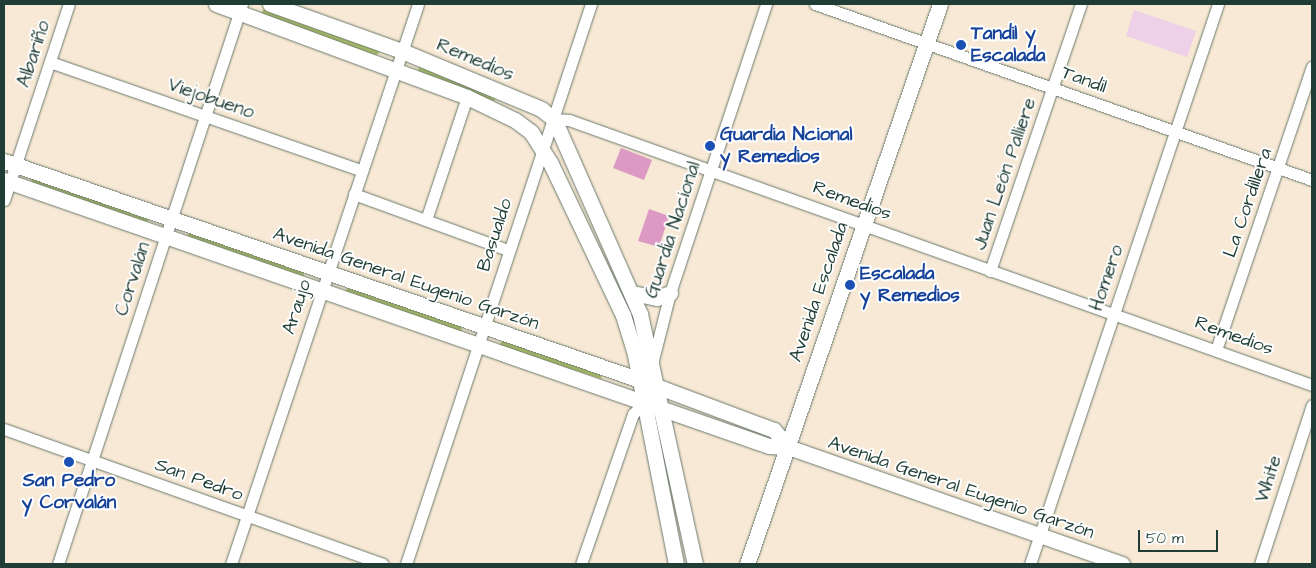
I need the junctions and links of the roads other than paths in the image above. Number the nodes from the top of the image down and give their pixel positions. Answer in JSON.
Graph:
{"nodes":[{"id":1,"x":69,"y":4,"type":"edge"},
{"id":2,"x":216,"y":4,"type":"edge"},
{"id":3,"x":270,"y":4,"type":"edge"},
{"id":4,"x":418,"y":4,"type":"edge"},
{"id":5,"x":591,"y":4,"type":"edge"},
{"id":6,"x":766,"y":4,"type":"edge"},
{"id":7,"x":815,"y":4,"type":"edge"},
{"id":8,"x":940,"y":4,"type":"edge"},
{"id":9,"x":1081,"y":4,"type":"edge"},
{"id":10,"x":1218,"y":4,"type":"edge"},
{"id":11,"x":241,"y":8,"type":"edge"},
{"id":12,"x":926,"y":44,"type":"junction"},
{"id":13,"x":402,"y":51,"type":"junction"},
{"id":14,"x":50,"y":62,"type":"junction"},
{"id":15,"x":1312,"y":66,"type":"edge"},
{"id":16,"x":396,"y":69,"type":"junction"},
{"id":17,"x":1053,"y":87,"type":"junction"},
{"id":18,"x":467,"y":97,"type":"junction"},
{"id":19,"x":206,"y":116,"type":"junction"},
{"id":20,"x":554,"y":118,"type":"junction"},
{"id":21,"x":1175,"y":132,"type":"junction"},
{"id":22,"x":543,"y":150,"type":"junction"},
{"id":23,"x":10,"y":163,"type":"edge"},
{"id":24,"x":1279,"y":168,"type":"junction"},
{"id":25,"x":361,"y":170,"type":"junction"},
{"id":26,"x":710,"y":171,"type":"junction"},
{"id":27,"x":1312,"y":180,"type":"edge"},
{"id":28,"x":7,"y":181,"type":"edge"},
{"id":29,"x":354,"y":194,"type":"junction"},
{"id":30,"x":4,"y":200,"type":"edge"},
{"id":31,"x":171,"y":220,"type":"junction"},
{"id":32,"x":426,"y":220,"type":"junction"},
{"id":33,"x":863,"y":226,"type":"junction"},
{"id":34,"x":166,"y":236,"type":"junction"},
{"id":35,"x":508,"y":250,"type":"junction"},
{"id":36,"x":990,"y":271,"type":"junction"},
{"id":37,"x":326,"y":273,"type":"junction"},
{"id":38,"x":321,"y":290,"type":"junction"},
{"id":39,"x":632,"y":293,"type":"junction"},
{"id":40,"x":670,"y":293,"type":"junction"},
{"id":41,"x":1114,"y":314,"type":"junction"},
{"id":42,"x":484,"y":327,"type":"junction"},
{"id":43,"x":478,"y":344,"type":"junction"},
{"id":44,"x":1216,"y":350,"type":"junction"},
{"id":45,"x":652,"y":363,"type":"junction"},
{"id":46,"x":640,"y":380,"type":"junction"},
{"id":47,"x":1312,"y":385,"type":"edge"},
{"id":48,"x":658,"y":388,"type":"junction"},
{"id":49,"x":644,"y":402,"type":"junction"},
{"id":50,"x":1312,"y":405,"type":"edge"},
{"id":51,"x":663,"y":410,"type":"junction"},
{"id":52,"x":4,"y":429,"type":"edge"},
{"id":53,"x":788,"y":447,"type":"junction"},
{"id":54,"x":92,"y":460,"type":"junction"},
{"id":55,"x":248,"y":516,"type":"junction"},
{"id":56,"x":1040,"y":536,"type":"junction"},
{"id":57,"x":58,"y":564,"type":"edge"},
{"id":58,"x":231,"y":564,"type":"edge"},
{"id":59,"x":383,"y":564,"type":"edge"},
{"id":60,"x":406,"y":564,"type":"edge"},
{"id":61,"x":581,"y":564,"type":"edge"},
{"id":62,"x":676,"y":564,"type":"edge"},
{"id":63,"x":696,"y":564,"type":"edge"},
{"id":64,"x":748,"y":564,"type":"edge"},
{"id":65,"x":1030,"y":564,"type":"edge"},
{"id":66,"x":1122,"y":564,"type":"edge"},
{"id":67,"x":1260,"y":564,"type":"edge"}],
"edges":[{"from":1,"to":14,"type":"street","name":"Albariño"},
{"from":2,"to":11,"type":"street","name":"Remedios"},
{"from":3,"to":13,"type":"street","name":"Remedios"},
{"from":4,"to":13,"type":"street","name":"Araujo"},
{"from":5,"to":20,"type":"street","name":"Basualdo"},
{"from":6,"to":26,"type":"street","name":"Guardia Nacional"},
{"from":7,"to":12,"type":"street","name":"Tandil"},
{"from":8,"to":12,"type":"street","name":"Avenida Escalada"},
{"from":9,"to":17,"type":"street","name":"Juan León Palliere"},
{"from":10,"to":21,"type":"street","name":"Homero"},
{"from":11,"to":16,"type":"street","name":"Remedios"},
{"from":11,"to":19,"type":"street","name":"Corvalán"},
{"from":12,"to":17,"type":"street","name":"Tandil"},
{"from":12,"to":33,"type":"street","name":"Avenida Escalada"},
{"from":13,"to":16,"type":"street","name":"Araujo"},
{"from":13,"to":20,"type":"street","name":"Remedios"},
{"from":14,"to":19,"type":"street","name":"Viejobueno"},
{"from":14,"to":23,"type":"street","name":"Albariño"},
{"from":15,"to":24,"type":"street","name":"La Cordillera"},
{"from":16,"to":18,"type":"street","name":"Remedios"},
{"from":16,"to":25,"type":"street","name":"Araujo"},
{"from":17,"to":21,"type":"street","name":"Tandil"},
{"from":17,"to":36,"type":"street","name":"Juan León Palliere"},
{"from":18,"to":22,"type":"street","name":"Remedios"},
{"from":18,"to":32,"type":"street"},
{"from":19,"to":25,"type":"street","name":"Viejobueno"},
{"from":19,"to":31,"type":"street","name":"Corvalán"},
{"from":20,"to":22,"type":"street","name":"Basualdo"},
{"from":20,"to":26,"type":"street","name":"Remedios"},
{"from":20,"to":39,"type":"street"},
{"from":21,"to":24,"type":"street","name":"Tandil"},
{"from":21,"to":41,"type":"street","name":"Homero"},
{"from":22,"to":35,"type":"street","name":"Basualdo"},
{"from":22,"to":46,"type":"street","name":"Remedios"},
{"from":23,"to":28,"type":"street","name":"Albariño"},
{"from":23,"to":31,"type":"street","name":"Avenida General Eugenio Garzón"},
{"from":24,"to":27,"type":"street","name":"Tandil"},
{"from":24,"to":44,"type":"street","name":"La Cordillera"},
{"from":25,"to":29,"type":"street","name":"Araujo"},
{"from":26,"to":33,"type":"street","name":"Remedios"},
{"from":26,"to":40,"type":"street","name":"Guardia Nacional"},
{"from":28,"to":30,"type":"street","name":"Albariño"},
{"from":28,"to":34,"type":"street","name":"Avenida General Eugenio Garzón"},
{"from":29,"to":32,"type":"street"},
{"from":29,"to":37,"type":"street","name":"Araujo"},
{"from":31,"to":34,"type":"street","name":"Corvalán"},
{"from":31,"to":37,"type":"street","name":"Avenida General Eugenio Garzón"},
{"from":32,"to":35,"type":"street"},
{"from":33,"to":36,"type":"street","name":"Remedios"},
{"from":33,"to":53,"type":"street","name":"Avenida Escalada"},
{"from":34,"to":38,"type":"street","name":"Avenida General Eugenio Garzón"},
{"from":34,"to":54,"type":"street","name":"Corvalán"},
{"from":35,"to":42,"type":"street","name":"Basualdo"},
{"from":36,"to":41,"type":"street","name":"Remedios"},
{"from":37,"to":38,"type":"street","name":"Araujo"},
{"from":37,"to":42,"type":"street","name":"Avenida General Eugenio Garzón"},
{"from":38,"to":43,"type":"street","name":"Avenida General Eugenio Garzón"},
{"from":38,"to":55,"type":"street","name":"Araujo"},
{"from":39,"to":40,"type":"street"},
{"from":39,"to":45,"type":"street"},
{"from":40,"to":45,"type":"street","name":"Guardia Nacional"},
{"from":41,"to":44,"type":"street","name":"Remedios"},
{"from":41,"to":56,"type":"street","name":"Homero"},
{"from":42,"to":43,"type":"street","name":"Basualdo"},
{"from":42,"to":46,"type":"street","name":"Avenida General Eugenio Garzón"},
{"from":43,"to":49,"type":"street","name":"Avenida General Eugenio Garzón"},
{"from":43,"to":60,"type":"street","name":"Basualdo"},
{"from":44,"to":47,"type":"street","name":"Remedios"},
{"from":45,"to":46,"type":"street","name":"Guardia Nacional"},
{"from":45,"to":48,"type":"street"},
{"from":46,"to":48,"type":"street","name":"Avenida General Eugenio Garzón"},
{"from":46,"to":49,"type":"street","name":"Remedios"},
{"from":48,"to":51,"type":"street"},
{"from":48,"to":53,"type":"street","name":"Avenida General Eugenio Garzón"},
{"from":49,"to":51,"type":"street","name":"Avenida General Eugenio Garzón"},
{"from":49,"to":61,"type":"street"},
{"from":49,"to":62,"type":"street","name":"Remedios"},
{"from":50,"to":67,"type":"street","name":"White"},
{"from":51,"to":53,"type":"street","name":"Avenida General Eugenio Garzón"},
{"from":51,"to":63,"type":"street"},
{"from":52,"to":54,"type":"street","name":"San Pedro"},
{"from":53,"to":56,"type":"street","name":"Avenida General Eugenio Garzón"},
{"from":53,"to":64,"type":"street","name":"Avenida Escalada"},
{"from":54,"to":55,"type":"street","name":"San Pedro"},
{"from":54,"to":57,"type":"street","name":"Corvalán"},
{"from":55,"to":58,"type":"street","name":"Araujo"},
{"from":55,"to":59,"type":"street","name":"San Pedro"},
{"from":56,"to":65,"type":"street","name":"Homero"},
{"from":56,"to":66,"type":"street","name":"Avenida General Eugenio Garzón"}]}
